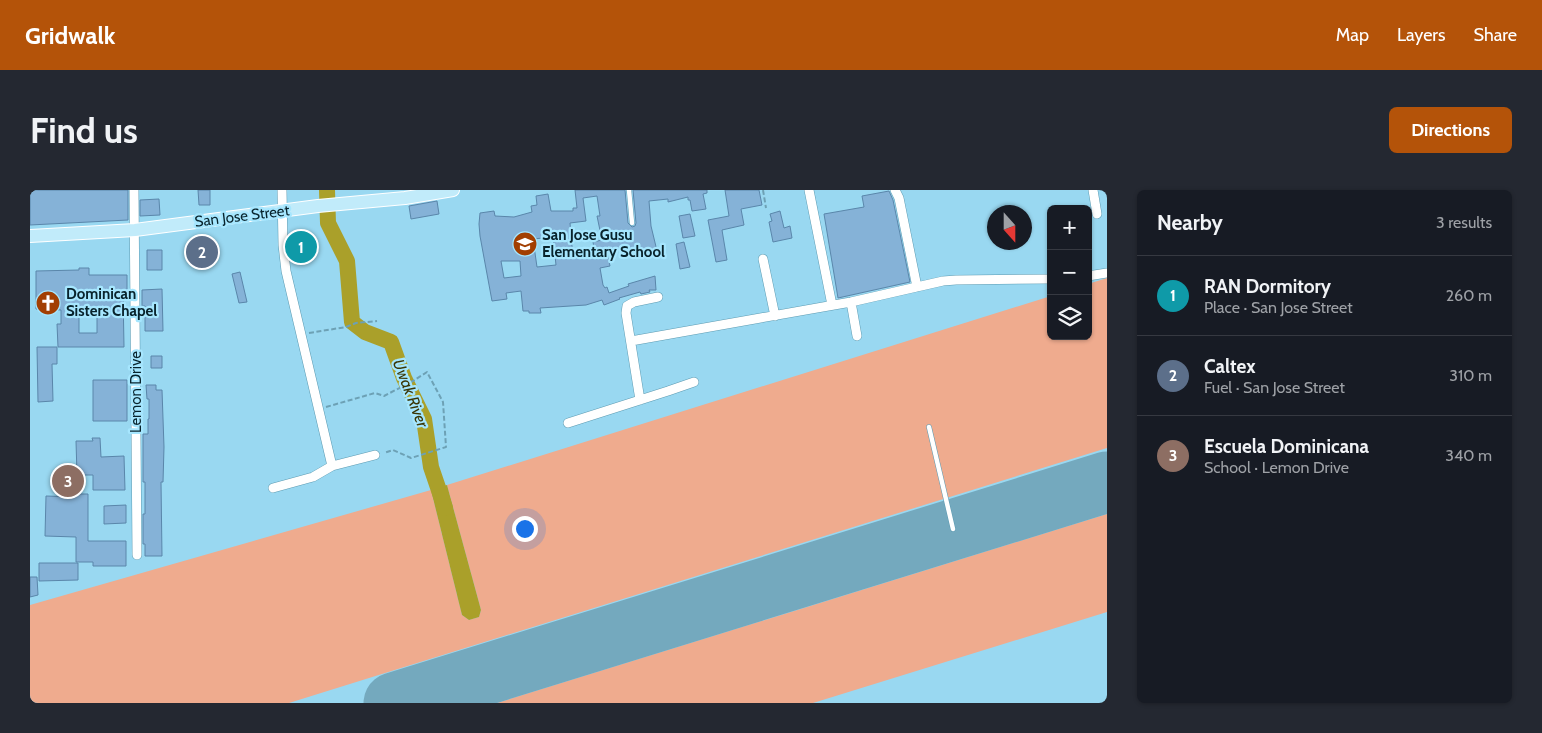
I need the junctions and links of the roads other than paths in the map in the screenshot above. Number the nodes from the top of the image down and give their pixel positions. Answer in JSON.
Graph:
{"nodes":[{"id":1,"x":134,"y":190,"type":"edge"},
{"id":2,"x":282,"y":190,"type":"edge"},
{"id":3,"x":453,"y":190,"type":"edge"},
{"id":4,"x":629,"y":190,"type":"edge"},
{"id":5,"x":810,"y":190,"type":"edge"},
{"id":6,"x":895,"y":190,"type":"edge"},
{"id":7,"x":1092,"y":190,"type":"edge"},
{"id":8,"x":425,"y":192,"type":"edge"},
{"id":9,"x":404,"y":194,"type":"edge"},
{"id":10,"x":282,"y":211,"type":"junction"},
{"id":11,"x":1097,"y":214,"type":"dead end"},
{"id":12,"x":632,"y":223,"type":"dead end"},
{"id":13,"x":135,"y":230,"type":"junction"},
{"id":14,"x":30,"y":236,"type":"edge"},
{"id":15,"x":763,"y":259,"type":"dead end"},
{"id":16,"x":1107,"y":272,"type":"edge"},
{"id":17,"x":1092,"y":275,"type":"edge"},
{"id":18,"x":1047,"y":278,"type":"edge"},
{"id":19,"x":917,"y":287,"type":"junction"},
{"id":20,"x":658,"y":297,"type":"dead end"},
{"id":21,"x":851,"y":302,"type":"junction"},
{"id":22,"x":832,"y":305,"type":"junction"},
{"id":23,"x":774,"y":316,"type":"junction"},
{"id":24,"x":857,"y":336,"type":"dead end"},
{"id":25,"x":631,"y":341,"type":"junction"},
{"id":26,"x":694,"y":382,"type":"dead end"},
{"id":27,"x":640,"y":400,"type":"junction"},
{"id":28,"x":568,"y":423,"type":"dead end"},
{"id":29,"x":929,"y":426,"type":"dead end"},
{"id":30,"x":374,"y":455,"type":"road end"},
{"id":31,"x":332,"y":466,"type":"junction"},
{"id":32,"x":273,"y":488,"type":"dead end"},
{"id":33,"x":954,"y":529,"type":"dead end"},
{"id":34,"x":137,"y":554,"type":"dead end"}],
"edges":[{"from":1,"to":13,"type":"street","name":"Lemon Drive"},
{"from":2,"to":10,"type":"street"},
{"from":3,"to":8,"type":"main road","name":"San Jose Street"},
{"from":4,"to":12,"type":"lane"},
{"from":5,"to":22,"type":"street"},
{"from":6,"to":19,"type":"street"},
{"from":7,"to":11,"type":"street"},
{"from":8,"to":9,"type":"main road","name":"San Jose Street"},
{"from":9,"to":10,"type":"main road","name":"San Jose Street"},
{"from":10,"to":13,"type":"main road","name":"San Jose Street"},
{"from":10,"to":31,"type":"street"},
{"from":13,"to":14,"type":"main road","name":"San Jose Street"},
{"from":13,"to":34,"type":"street","name":"Lemon Drive"},
{"from":15,"to":23,"type":"street"},
{"from":16,"to":17,"type":"street"},
{"from":18,"to":19,"type":"street"},
{"from":19,"to":21,"type":"street"},
{"from":20,"to":25,"type":"street"},
{"from":21,"to":22,"type":"street"},
{"from":21,"to":24,"type":"street"},
{"from":22,"to":23,"type":"street"},
{"from":23,"to":25,"type":"street"},
{"from":25,"to":27,"type":"street"},
{"from":26,"to":27,"type":"street"},
{"from":27,"to":28,"type":"street"},
{"from":29,"to":33,"type":"lane"},
{"from":30,"to":31,"type":"street"},
{"from":31,"to":32,"type":"street"}]}
